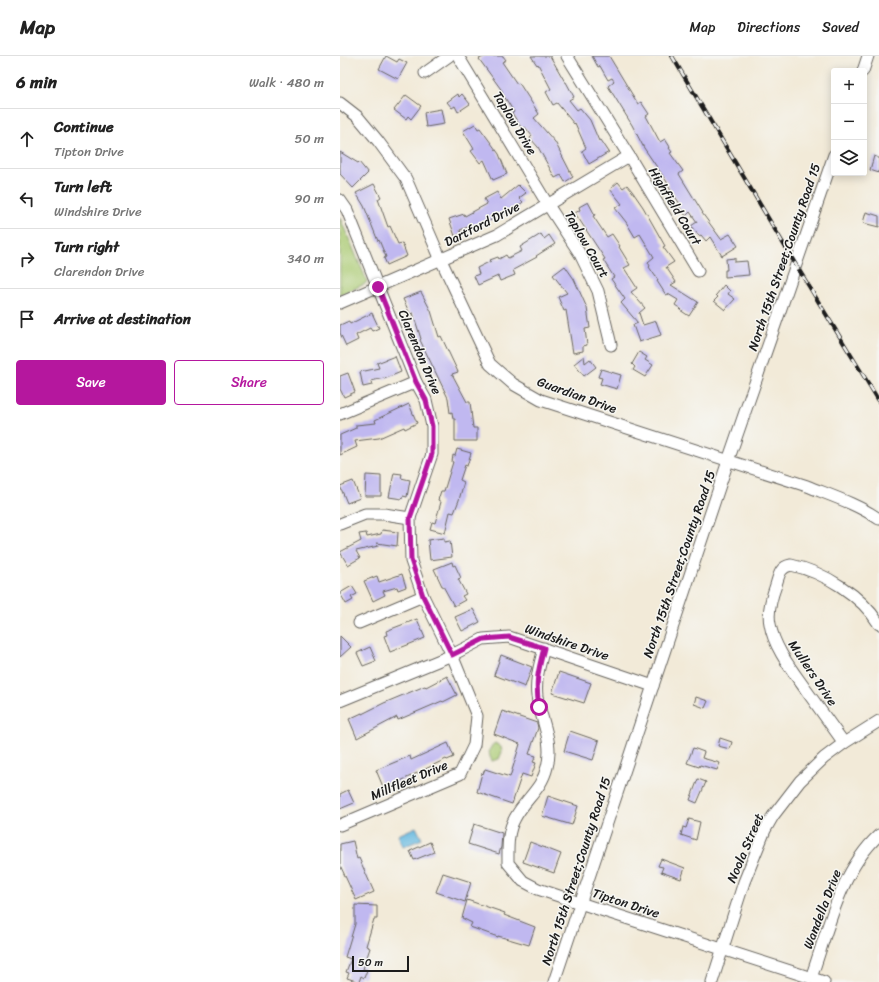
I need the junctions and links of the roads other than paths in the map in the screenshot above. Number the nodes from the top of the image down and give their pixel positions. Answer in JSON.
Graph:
{"nodes":[{"id":1,"x":449,"y":56,"type":"edge"},
{"id":2,"x":458,"y":56,"type":"edge"},
{"id":3,"x":566,"y":56,"type":"edge"},
{"id":4,"x":868,"y":56,"type":"edge"},
{"id":5,"x":864,"y":68,"type":"edge"},
{"id":6,"x":425,"y":73,"type":"dead end"},
{"id":7,"x":340,"y":103,"type":"edge"},
{"id":8,"x":629,"y":156,"type":"junction"},
{"id":9,"x":831,"y":164,"type":"edge"},
{"id":10,"x":340,"y":200,"type":"edge"},
{"id":11,"x":548,"y":205,"type":"junction"},
{"id":12,"x":441,"y":260,"type":"junction"},
{"id":13,"x":698,"y":271,"type":"dead end"},
{"id":14,"x":378,"y":287,"type":"junction"},
{"id":15,"x":340,"y":303,"type":"edge"},
{"id":16,"x":612,"y":345,"type":"dead end"},
{"id":17,"x":416,"y":382,"type":"junction"},
{"id":18,"x":340,"y":414,"type":"edge"},
{"id":19,"x":728,"y":461,"type":"junction"},
{"id":20,"x":410,"y":518,"type":"junction"},
{"id":21,"x":879,"y":519,"type":"edge"},
{"id":22,"x":340,"y":524,"type":"edge"},
{"id":23,"x":423,"y":596,"type":"junction"},
{"id":24,"x":359,"y":622,"type":"dead end"},
{"id":25,"x":879,"y":624,"type":"edge"},
{"id":26,"x":544,"y":648,"type":"junction"},
{"id":27,"x":452,"y":655,"type":"junction"},
{"id":28,"x":653,"y":686,"type":"junction"},
{"id":29,"x":340,"y":701,"type":"edge"},
{"id":30,"x":879,"y":721,"type":"edge"},
{"id":31,"x":844,"y":743,"type":"junction"},
{"id":32,"x":340,"y":825,"type":"edge"},
{"id":33,"x":879,"y":835,"type":"edge"},
{"id":34,"x":580,"y":903,"type":"junction"},
{"id":35,"x":722,"y":949,"type":"junction"},
{"id":36,"x":811,"y":978,"type":"junction"},
{"id":37,"x":554,"y":982,"type":"edge"},
{"id":38,"x":712,"y":982,"type":"edge"},
{"id":39,"x":824,"y":982,"type":"edge"}],
"edges":[{"from":1,"to":6,"type":"street"},
{"from":2,"to":11,"type":"street","name":"Taplow Drive"},
{"from":3,"to":8,"type":"street","name":"Highfield Court"},
{"from":4,"to":5,"type":"street"},
{"from":7,"to":12,"type":"street","name":"Guardian Drive"},
{"from":8,"to":11,"type":"street","name":"Dartford Drive"},
{"from":8,"to":13,"type":"street","name":"Highfield Court"},
{"from":9,"to":19,"type":"street","name":"North 15th Street;County Road 15"},
{"from":10,"to":14,"type":"street","name":"Clarendon Drive"},
{"from":11,"to":12,"type":"street","name":"Dartford Drive"},
{"from":11,"to":16,"type":"street","name":"Taplow Court"},
{"from":12,"to":14,"type":"street","name":"Dartford Drive"},
{"from":12,"to":19,"type":"street","name":"Guardian Drive"},
{"from":14,"to":15,"type":"street","name":"Dartford Drive"},
{"from":14,"to":17,"type":"street","name":"Clarendon Drive"},
{"from":17,"to":18,"type":"street"},
{"from":17,"to":20,"type":"street","name":"Clarendon Drive"},
{"from":19,"to":21,"type":"street","name":"Guardian Drive"},
{"from":19,"to":28,"type":"street","name":"North 15th Street;County Road 15"},
{"from":20,"to":22,"type":"street"},
{"from":20,"to":23,"type":"street","name":"Clarendon Drive"},
{"from":23,"to":24,"type":"street"},
{"from":23,"to":27,"type":"street","name":"Clarendon Drive"},
{"from":25,"to":31,"type":"street","name":"Mullers Drive"},
{"from":26,"to":27,"type":"street","name":"Windshire Drive"},
{"from":26,"to":28,"type":"street","name":"Windshire Drive"},
{"from":26,"to":34,"type":"street","name":"Tipton Drive"},
{"from":27,"to":29,"type":"street","name":"Windshire Drive"},
{"from":27,"to":32,"type":"street","name":"Millfleet Drive"},
{"from":28,"to":34,"type":"street","name":"North 15th Street;County Road 15"},
{"from":30,"to":31,"type":"street","name":"Noola Street"},
{"from":31,"to":35,"type":"street","name":"Noola Street"},
{"from":33,"to":36,"type":"street","name":"Wandella Drive"},
{"from":34,"to":35,"type":"street","name":"Tipton Drive"},
{"from":34,"to":37,"type":"street","name":"North 15th Street;County Road 15"},
{"from":35,"to":36,"type":"street","name":"Tipton Drive"},
{"from":35,"to":38,"type":"street","name":"Noola Street"},
{"from":36,"to":39,"type":"street","name":"Tipton Drive"}]}
